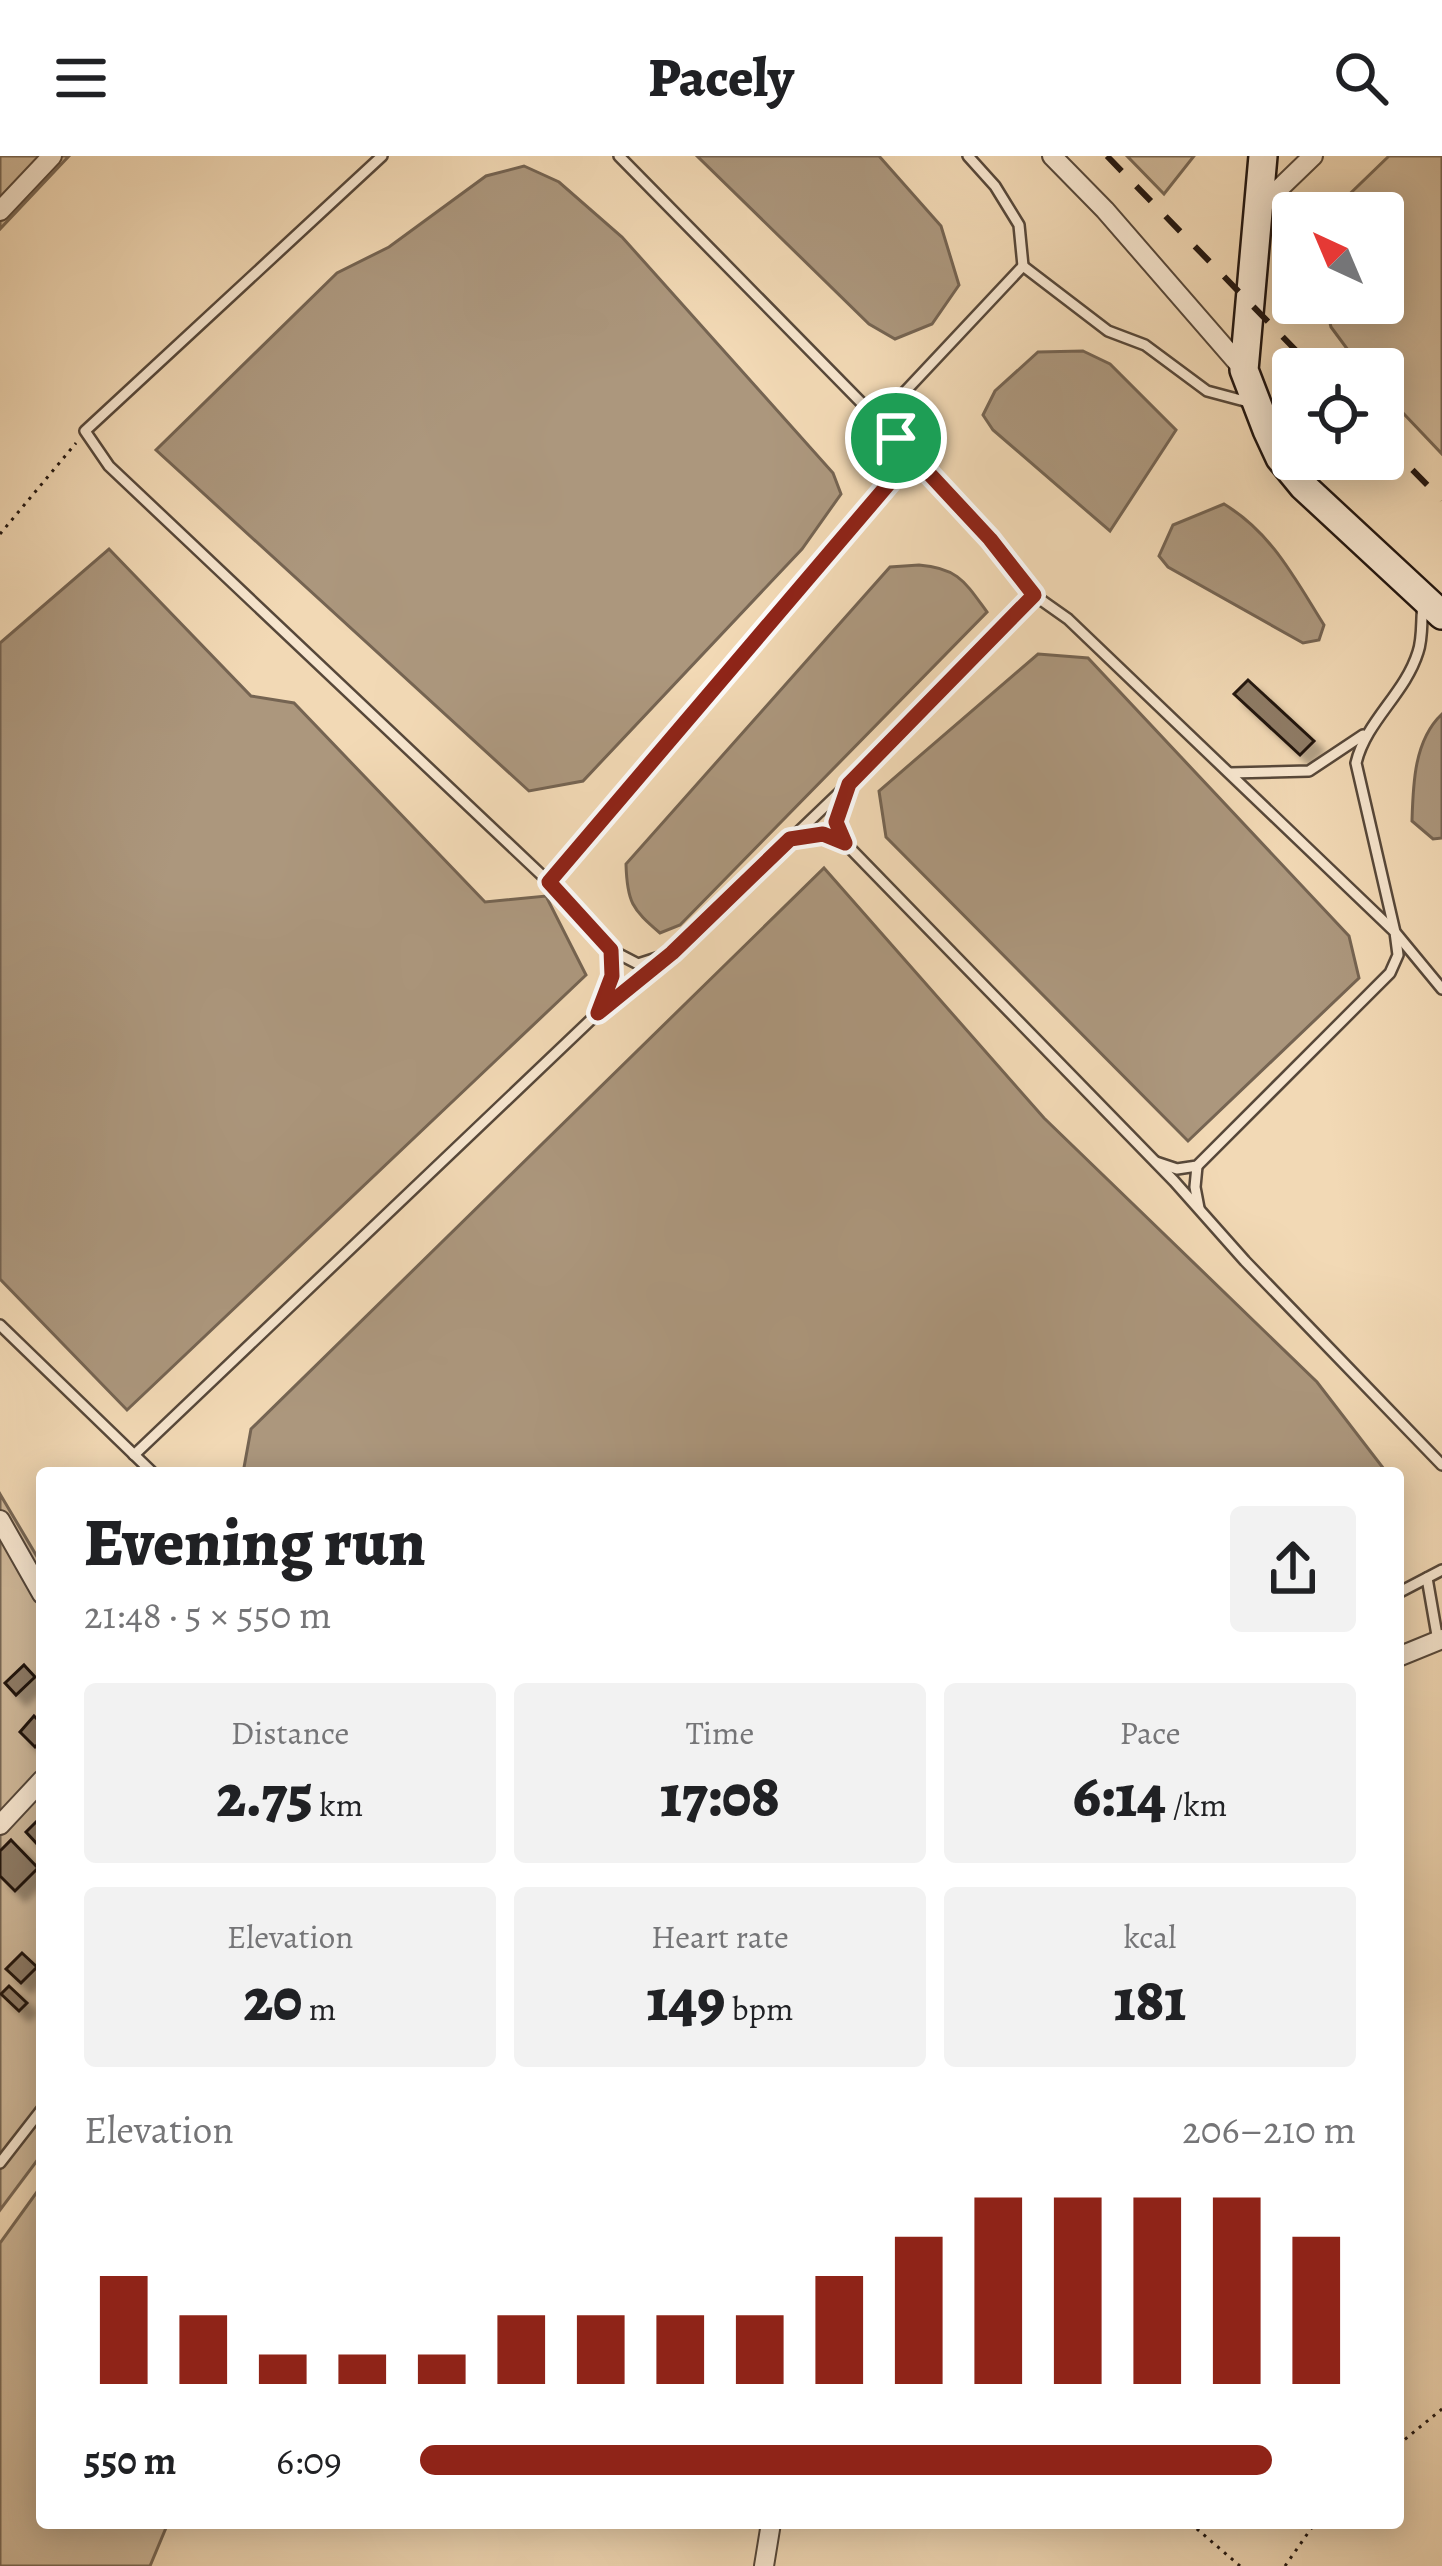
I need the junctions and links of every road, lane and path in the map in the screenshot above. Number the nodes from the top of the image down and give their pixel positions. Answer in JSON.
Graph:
{"nodes":[{"id":1,"x":382,"y":156,"type":"edge"},
{"id":2,"x":619,"y":156,"type":"edge"},
{"id":3,"x":968,"y":156,"type":"edge"},
{"id":4,"x":1052,"y":156,"type":"edge"},
{"id":5,"x":1263,"y":156,"type":"edge"},
{"id":6,"x":1313,"y":156,"type":"edge"},
{"id":7,"x":43,"y":160,"type":"edge"},
{"id":8,"x":1259,"y":208,"type":"junction"},
{"id":9,"x":0,"y":211,"type":"edge"},
{"id":10,"x":1023,"y":266,"type":"junction"},
{"id":11,"x":1244,"y":370,"type":"junction"},
{"id":12,"x":1257,"y":404,"type":"junction"},
{"id":13,"x":86,"y":431,"type":"junction"},
{"id":14,"x":896,"y":438,"type":"junction"},
{"id":15,"x":0,"y":534,"type":"edge"},
{"id":16,"x":1034,"y":595,"type":"junction"},
{"id":17,"x":1433,"y":606,"type":"edge"},
{"id":18,"x":1372,"y":727,"type":"junction"},
{"id":19,"x":1230,"y":773,"type":"junction"},
{"id":20,"x":849,"y":784,"type":"junction"},
{"id":21,"x":790,"y":839,"type":"junction"},
{"id":22,"x":845,"y":843,"type":"junction"},
{"id":23,"x":549,"y":882,"type":"junction"},
{"id":24,"x":1394,"y":932,"type":"junction"},
{"id":25,"x":611,"y":950,"type":"junction"},
{"id":26,"x":672,"y":953,"type":"junction"},
{"id":27,"x":1442,"y":989,"type":"edge"},
{"id":28,"x":598,"y":1013,"type":"junction"},
{"id":29,"x":1156,"y":1162,"type":"junction"},
{"id":30,"x":1197,"y":1166,"type":"junction"},
{"id":31,"x":1200,"y":1211,"type":"junction"},
{"id":32,"x":0,"y":1325,"type":"edge"},
{"id":33,"x":134,"y":1455,"type":"junction"},
{"id":34,"x":1442,"y":1465,"type":"edge"},
{"id":35,"x":147,"y":1467,"type":"edge"},
{"id":36,"x":0,"y":1520,"type":"edge"},
{"id":37,"x":6,"y":1547,"type":"edge"},
{"id":38,"x":1442,"y":1570,"type":"edge"},
{"id":39,"x":1427,"y":1578,"type":"junction"},
{"id":40,"x":36,"y":1586,"type":"edge"},
{"id":41,"x":1404,"y":1590,"type":"edge"},
{"id":42,"x":1440,"y":1640,"type":"edge"},
{"id":43,"x":1404,"y":1655,"type":"edge"},
{"id":44,"x":36,"y":1786,"type":"edge"},
{"id":45,"x":0,"y":1825,"type":"edge"},
{"id":46,"x":36,"y":2117,"type":"edge"},
{"id":47,"x":0,"y":2163,"type":"edge"},
{"id":48,"x":1442,"y":2409,"type":"edge"},
{"id":49,"x":1404,"y":2440,"type":"edge"},
{"id":50,"x":771,"y":2529,"type":"edge"},
{"id":51,"x":1197,"y":2529,"type":"edge"},
{"id":52,"x":1311,"y":2529,"type":"edge"},
{"id":53,"x":764,"y":2566,"type":"edge"},
{"id":54,"x":1240,"y":2566,"type":"edge"},
{"id":55,"x":1285,"y":2566,"type":"edge"}],
"edges":[{"from":1,"to":13,"type":"lane"},
{"from":2,"to":14,"type":"lane"},
{"from":3,"to":10,"type":"lane"},
{"from":4,"to":11,"type":"street"},
{"from":5,"to":8,"type":"street"},
{"from":6,"to":8,"type":"street"},
{"from":7,"to":9,"type":"street"},
{"from":8,"to":11,"type":"street"},
{"from":10,"to":12,"type":"lane"},
{"from":10,"to":14,"type":"lane"},
{"from":11,"to":12,"type":"street"},
{"from":12,"to":17,"type":"street"},
{"from":13,"to":15,"type":"path"},
{"from":13,"to":23,"type":"lane"},
{"from":14,"to":16,"type":"lane"},
{"from":14,"to":23,"type":"lane"},
{"from":16,"to":19,"type":"lane"},
{"from":16,"to":20,"type":"lane"},
{"from":17,"to":18,"type":"lane"},
{"from":18,"to":19,"type":"lane"},
{"from":18,"to":24,"type":"lane"},
{"from":19,"to":24,"type":"lane"},
{"from":20,"to":21,"type":"lane"},
{"from":20,"to":22,"type":"lane"},
{"from":21,"to":22,"type":"lane"},
{"from":21,"to":26,"type":"lane"},
{"from":22,"to":29,"type":"lane"},
{"from":23,"to":25,"type":"lane"},
{"from":24,"to":27,"type":"lane"},
{"from":24,"to":30,"type":"lane"},
{"from":25,"to":26,"type":"lane"},
{"from":25,"to":28,"type":"lane"},
{"from":26,"to":28,"type":"lane"},
{"from":28,"to":33,"type":"lane"},
{"from":29,"to":30,"type":"lane"},
{"from":29,"to":31,"type":"lane"},
{"from":30,"to":31,"type":"lane"},
{"from":31,"to":34,"type":"lane"},
{"from":32,"to":33,"type":"lane"},
{"from":33,"to":35,"type":"lane"},
{"from":36,"to":37,"type":"street"},
{"from":37,"to":40,"type":"street"},
{"from":38,"to":39,"type":"lane"},
{"from":39,"to":41,"type":"lane"},
{"from":39,"to":42,"type":"lane"},
{"from":42,"to":43,"type":"street"},
{"from":44,"to":45,"type":"street"},
{"from":46,"to":47,"type":"lane"},
{"from":48,"to":49,"type":"path"},
{"from":50,"to":53,"type":"street"},
{"from":51,"to":54,"type":"path"},
{"from":52,"to":55,"type":"path"}]}
